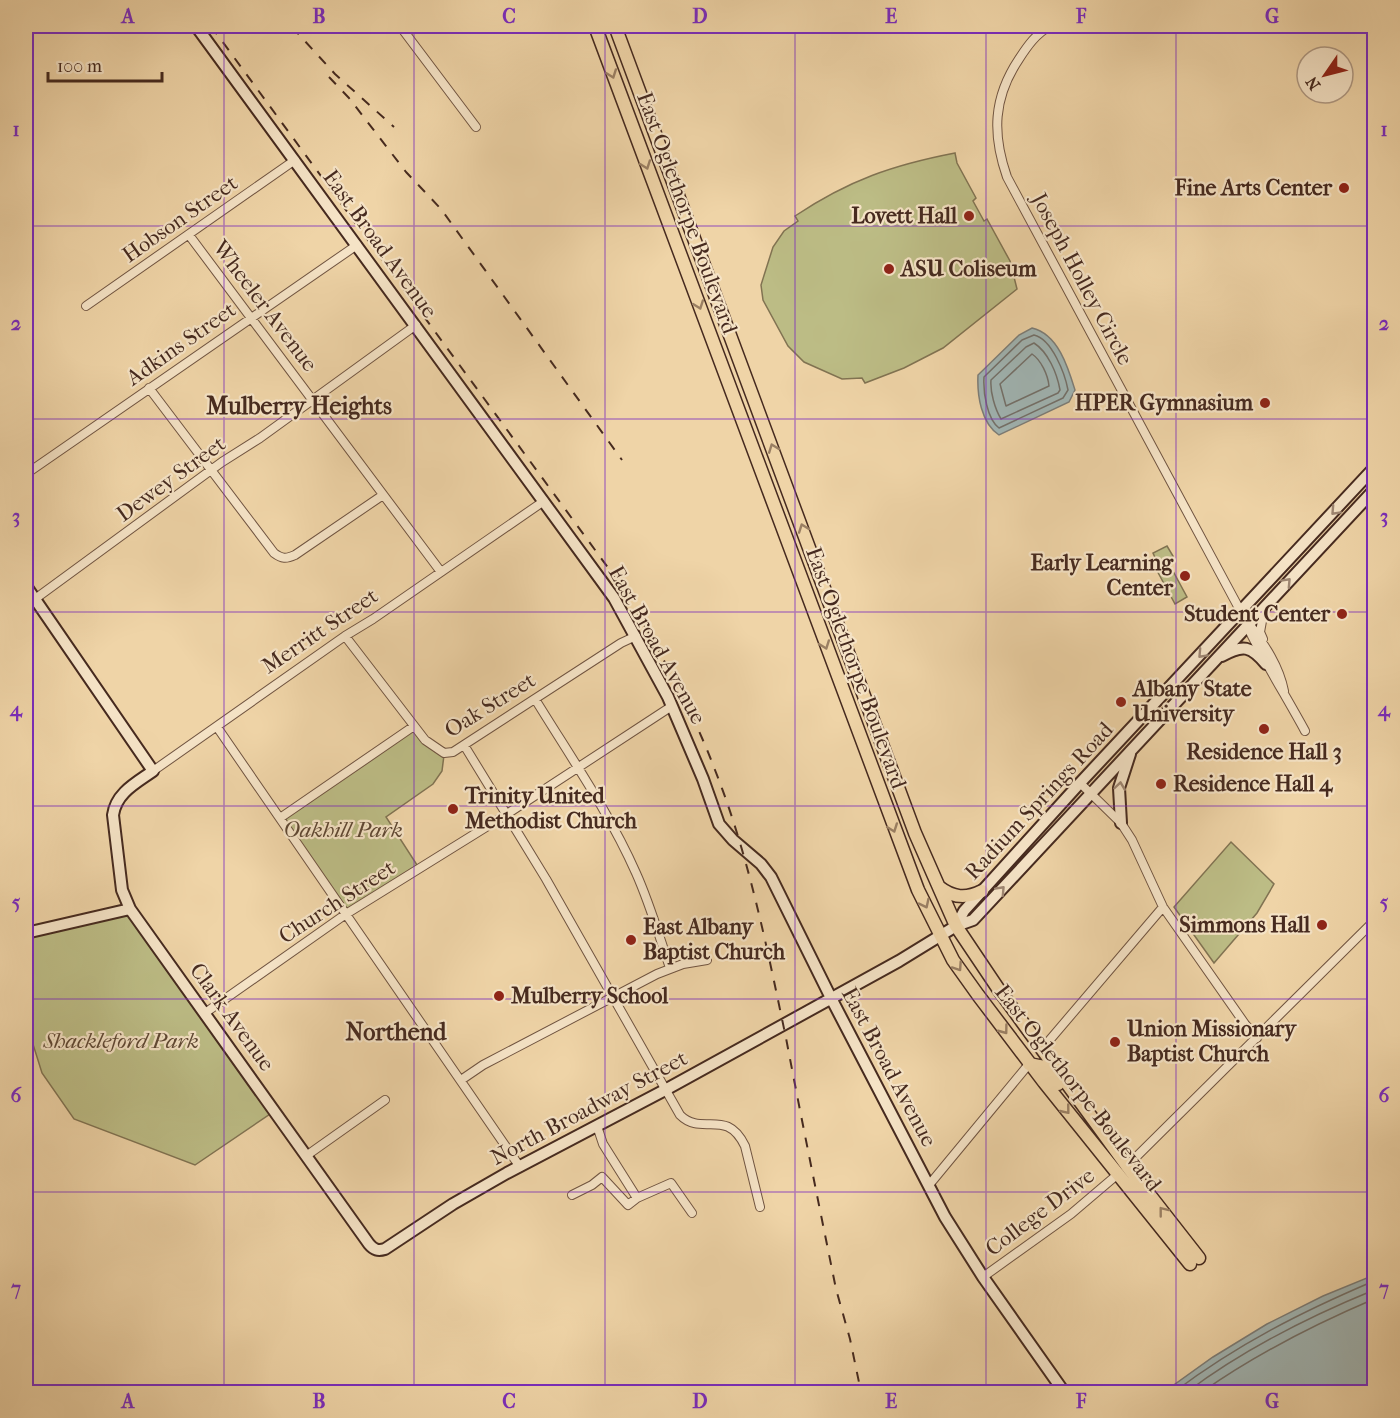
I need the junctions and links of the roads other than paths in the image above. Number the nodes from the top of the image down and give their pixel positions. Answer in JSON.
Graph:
{"nodes":[{"id":1,"x":196,"y":26,"type":"edge"},
{"id":2,"x":400,"y":26,"type":"edge"},
{"id":3,"x":595,"y":26,"type":"edge"},
{"id":4,"x":615,"y":26,"type":"edge"},
{"id":5,"x":1050,"y":26,"type":"edge"},
{"id":6,"x":476,"y":127,"type":"dead end"},
{"id":7,"x":295,"y":160,"type":"junction"},
{"id":8,"x":189,"y":235,"type":"junction"},
{"id":9,"x":357,"y":245,"type":"junction"},
{"id":10,"x":86,"y":306,"type":"dead end"},
{"id":11,"x":251,"y":317,"type":"junction"},
{"id":12,"x":416,"y":325,"type":"junction"},
{"id":13,"x":149,"y":388,"type":"junction"},
{"id":14,"x":313,"y":399,"type":"junction"},
{"id":15,"x":1374,"y":468,"type":"edge"},
{"id":16,"x":211,"y":470,"type":"junction"},
{"id":17,"x":26,"y":474,"type":"edge"},
{"id":18,"x":1374,"y":490,"type":"edge"},
{"id":19,"x":383,"y":495,"type":"junction"},
{"id":20,"x":544,"y":501,"type":"junction"},
{"id":21,"x":441,"y":572,"type":"junction"},
{"id":22,"x":26,"y":586,"type":"edge"},
{"id":23,"x":35,"y":599,"type":"junction"},
{"id":24,"x":1265,"y":605,"type":"junction"},
{"id":25,"x":1241,"y":612,"type":"junction"},
{"id":26,"x":1248,"y":624,"type":"junction"},
{"id":27,"x":345,"y":636,"type":"junction"},
{"id":28,"x":636,"y":636,"type":"junction"},
{"id":29,"x":1266,"y":646,"type":"junction"},
{"id":30,"x":1214,"y":661,"type":"junction"},
{"id":31,"x":1266,"y":664,"type":"junction"},
{"id":32,"x":1284,"y":691,"type":"junction"},
{"id":33,"x":535,"y":699,"type":"junction"},
{"id":34,"x":672,"y":706,"type":"junction"},
{"id":35,"x":414,"y":726,"type":"junction"},
{"id":36,"x":217,"y":727,"type":"junction"},
{"id":37,"x":1305,"y":731,"type":"dead end"},
{"id":38,"x":464,"y":745,"type":"junction"},
{"id":39,"x":1132,"y":750,"type":"junction"},
{"id":40,"x":577,"y":768,"type":"junction"},
{"id":41,"x":153,"y":771,"type":"junction"},
{"id":42,"x":1080,"y":783,"type":"junction"},
{"id":43,"x":1091,"y":793,"type":"junction"},
{"id":44,"x":120,"y":796,"type":"joint"},
{"id":45,"x":507,"y":814,"type":"junction"},
{"id":46,"x":280,"y":818,"type":"junction"},
{"id":47,"x":1121,"y":823,"type":"junction"},
{"id":48,"x":937,"y":885,"type":"junction"},
{"id":49,"x":982,"y":891,"type":"junction"},
{"id":50,"x":1163,"y":907,"type":"junction"},
{"id":51,"x":130,"y":909,"type":"junction"},
{"id":52,"x":346,"y":914,"type":"junction"},
{"id":53,"x":1374,"y":921,"type":"edge"},
{"id":54,"x":957,"y":926,"type":"junction"},
{"id":55,"x":26,"y":933,"type":"edge"},
{"id":56,"x":941,"y":937,"type":"junction"},
{"id":57,"x":707,"y":960,"type":"dead end"},
{"id":58,"x":670,"y":968,"type":"junction"},
{"id":59,"x":613,"y":995,"type":"junction"},
{"id":60,"x":831,"y":998,"type":"junction"},
{"id":61,"x":205,"y":1013,"type":"junction"},
{"id":62,"x":1257,"y":1038,"type":"junction"},
{"id":63,"x":1042,"y":1049,"type":"junction"},
{"id":64,"x":1029,"y":1064,"type":"junction"},
{"id":65,"x":460,"y":1080,"type":"junction"},
{"id":66,"x":665,"y":1090,"type":"junction"},
{"id":67,"x":385,"y":1100,"type":"dead end"},
{"id":68,"x":597,"y":1126,"type":"junction"},
{"id":69,"x":1102,"y":1131,"type":"junction"},
{"id":70,"x":306,"y":1156,"type":"junction"},
{"id":71,"x":520,"y":1167,"type":"junction"},
{"id":72,"x":1122,"y":1170,"type":"junction"},
{"id":73,"x":929,"y":1185,"type":"junction"},
{"id":74,"x":572,"y":1196,"type":"dead end"},
{"id":75,"x":637,"y":1198,"type":"junction"},
{"id":76,"x":760,"y":1207,"type":"dead end"},
{"id":77,"x":692,"y":1213,"type":"dead end"},
{"id":78,"x":369,"y":1244,"type":"joint"},
{"id":79,"x":1195,"y":1261,"type":"dead end"},
{"id":80,"x":983,"y":1277,"type":"junction"},
{"id":81,"x":1064,"y":1392,"type":"edge"}],
"edges":[{"from":1,"to":7,"type":"main road","name":"East Broad Avenue"},
{"from":2,"to":6,"type":"street"},
{"from":3,"to":56,"type":"main road","name":"East Oglethorpe Boulevard","one_way":true},
{"from":48,"to":4,"type":"main road","name":"East Oglethorpe Boulevard","one_way":true},
{"from":5,"to":25,"type":"street","name":"Joseph Holley Circle"},
{"from":7,"to":8,"type":"street","name":"Hobson Street"},
{"from":7,"to":9,"type":"main road","name":"East Broad Avenue"},
{"from":8,"to":10,"type":"street","name":"Hobson Street"},
{"from":8,"to":11,"type":"street","name":"Wheeler Avenue"},
{"from":9,"to":11,"type":"street","name":"Adkins Street"},
{"from":9,"to":12,"type":"main road","name":"East Broad Avenue"},
{"from":11,"to":13,"type":"street","name":"Adkins Street"},
{"from":11,"to":14,"type":"street","name":"Wheeler Avenue"},
{"from":12,"to":14,"type":"street","name":"Dewey Street"},
{"from":12,"to":20,"type":"main road","name":"East Broad Avenue"},
{"from":13,"to":16,"type":"street"},
{"from":13,"to":17,"type":"street","name":"Adkins Street"},
{"from":14,"to":16,"type":"street","name":"Dewey Street"},
{"from":14,"to":19,"type":"street","name":"Wheeler Avenue"},
{"from":15,"to":25,"type":"main road","name":"Radium Springs Road","one_way":true},
{"from":16,"to":19,"type":"street"},
{"from":16,"to":23,"type":"street","name":"Dewey Street"},
{"from":24,"to":18,"type":"main road","name":"Radium Springs Road","one_way":true},
{"from":19,"to":21,"type":"street","name":"Wheeler Avenue"},
{"from":20,"to":21,"type":"street","name":"Merritt Street"},
{"from":20,"to":28,"type":"main road","name":"East Broad Avenue"},
{"from":21,"to":27,"type":"street","name":"Merritt Street"},
{"from":22,"to":23,"type":"main road"},
{"from":23,"to":41,"type":"main road"},
{"from":24,"to":26,"type":"main road","name":"Radium Springs Road"},
{"from":24,"to":29,"type":"street"},
{"from":25,"to":26,"type":"street","name":"Joseph Holley Circle"},
{"from":25,"to":42,"type":"main road","name":"Radium Springs Road","one_way":true},
{"from":26,"to":29,"type":"street"},
{"from":26,"to":30,"type":"main road","name":"Radium Springs Road"},
{"from":26,"to":31,"type":"street"},
{"from":27,"to":35,"type":"street"},
{"from":27,"to":36,"type":"street","name":"Merritt Street"},
{"from":28,"to":33,"type":"street","name":"Oak Street"},
{"from":28,"to":34,"type":"main road","name":"East Broad Avenue"},
{"from":29,"to":32,"type":"street"},
{"from":30,"to":31,"type":"main road"},
{"from":30,"to":39,"type":"main road","name":"Radium Springs Road"},
{"from":31,"to":32,"type":"street"},
{"from":32,"to":37,"type":"street"},
{"from":33,"to":38,"type":"street","name":"Oak Street"},
{"from":33,"to":40,"type":"street"},
{"from":34,"to":40,"type":"street","name":"Church Street"},
{"from":34,"to":60,"type":"main road","name":"East Broad Avenue"},
{"from":35,"to":38,"type":"street","name":"Oak Street"},
{"from":35,"to":46,"type":"street","name":"Oak Street"},
{"from":36,"to":41,"type":"street","name":"Merritt Street"},
{"from":36,"to":46,"type":"street"},
{"from":38,"to":45,"type":"street"},
{"from":39,"to":43,"type":"main road","name":"Radium Springs Road"},
{"from":47,"to":39,"type":"main road","one_way":true},
{"from":40,"to":45,"type":"street","name":"Church Street"},
{"from":40,"to":58,"type":"street"},
{"from":41,"to":44,"type":"main road","name":"Merritt Street"},
{"from":42,"to":43,"type":"street"},
{"from":42,"to":49,"type":"main road","name":"Radium Springs Road"},
{"from":43,"to":47,"type":"street"},
{"from":54,"to":43,"type":"main road","name":"Radium Springs Road","one_way":true},
{"from":44,"to":51,"type":"main road","name":"Clark Avenue"},
{"from":45,"to":52,"type":"street","name":"Church Street"},
{"from":45,"to":59,"type":"street"},
{"from":46,"to":52,"type":"street"},
{"from":47,"to":50,"type":"street"},
{"from":48,"to":49,"type":"main road"},
{"from":48,"to":54,"type":"main road","name":"East Oglethorpe Boulevard"},
{"from":49,"to":54,"type":"main road","name":"Radium Springs Road"},
{"from":50,"to":62,"type":"street"},
{"from":50,"to":63,"type":"street"},
{"from":51,"to":55,"type":"main road"},
{"from":51,"to":61,"type":"main road","name":"Clark Avenue"},
{"from":52,"to":61,"type":"street","name":"Church Street"},
{"from":52,"to":65,"type":"street"},
{"from":53,"to":62,"type":"street","name":"College Drive"},
{"from":54,"to":56,"type":"main road","name":"Radium Springs Road"},
{"from":54,"to":63,"type":"main road","name":"East Oglethorpe Boulevard"},
{"from":56,"to":60,"type":"main road","name":"North Broadway Street"},
{"from":56,"to":64,"type":"main road","name":"East Oglethorpe Boulevard","one_way":true},
{"from":57,"to":58,"type":"street"},
{"from":58,"to":59,"type":"street"},
{"from":59,"to":65,"type":"street"},
{"from":59,"to":66,"type":"street"},
{"from":60,"to":66,"type":"main road","name":"North Broadway Street"},
{"from":60,"to":73,"type":"main road","name":"East Broad Avenue"},
{"from":61,"to":70,"type":"main road","name":"Clark Avenue"},
{"from":62,"to":72,"type":"street","name":"College Drive"},
{"from":63,"to":69,"type":"main road","name":"East Oglethorpe Boulevard"},
{"from":64,"to":69,"type":"main road"},
{"from":64,"to":72,"type":"main road","name":"East Oglethorpe Boulevard","one_way":true},
{"from":64,"to":73,"type":"street"},
{"from":65,"to":71,"type":"street"},
{"from":66,"to":68,"type":"main road","name":"North Broadway Street"},
{"from":66,"to":76,"type":"street"},
{"from":67,"to":70,"type":"street"},
{"from":68,"to":71,"type":"main road","name":"North Broadway Street"},
{"from":68,"to":75,"type":"street"},
{"from":69,"to":72,"type":"main road","name":"East Oglethorpe Boulevard"},
{"from":70,"to":78,"type":"main road","name":"Clark Avenue"},
{"from":71,"to":78,"type":"main road","name":"North Broadway Street"},
{"from":72,"to":79,"type":"main road","name":"East Oglethorpe Boulevard"},
{"from":72,"to":80,"type":"street","name":"College Drive"},
{"from":73,"to":80,"type":"main road","name":"East Broad Avenue"},
{"from":74,"to":75,"type":"street"},
{"from":75,"to":77,"type":"street"},
{"from":80,"to":81,"type":"main road","name":"East Broad Avenue"}]}
